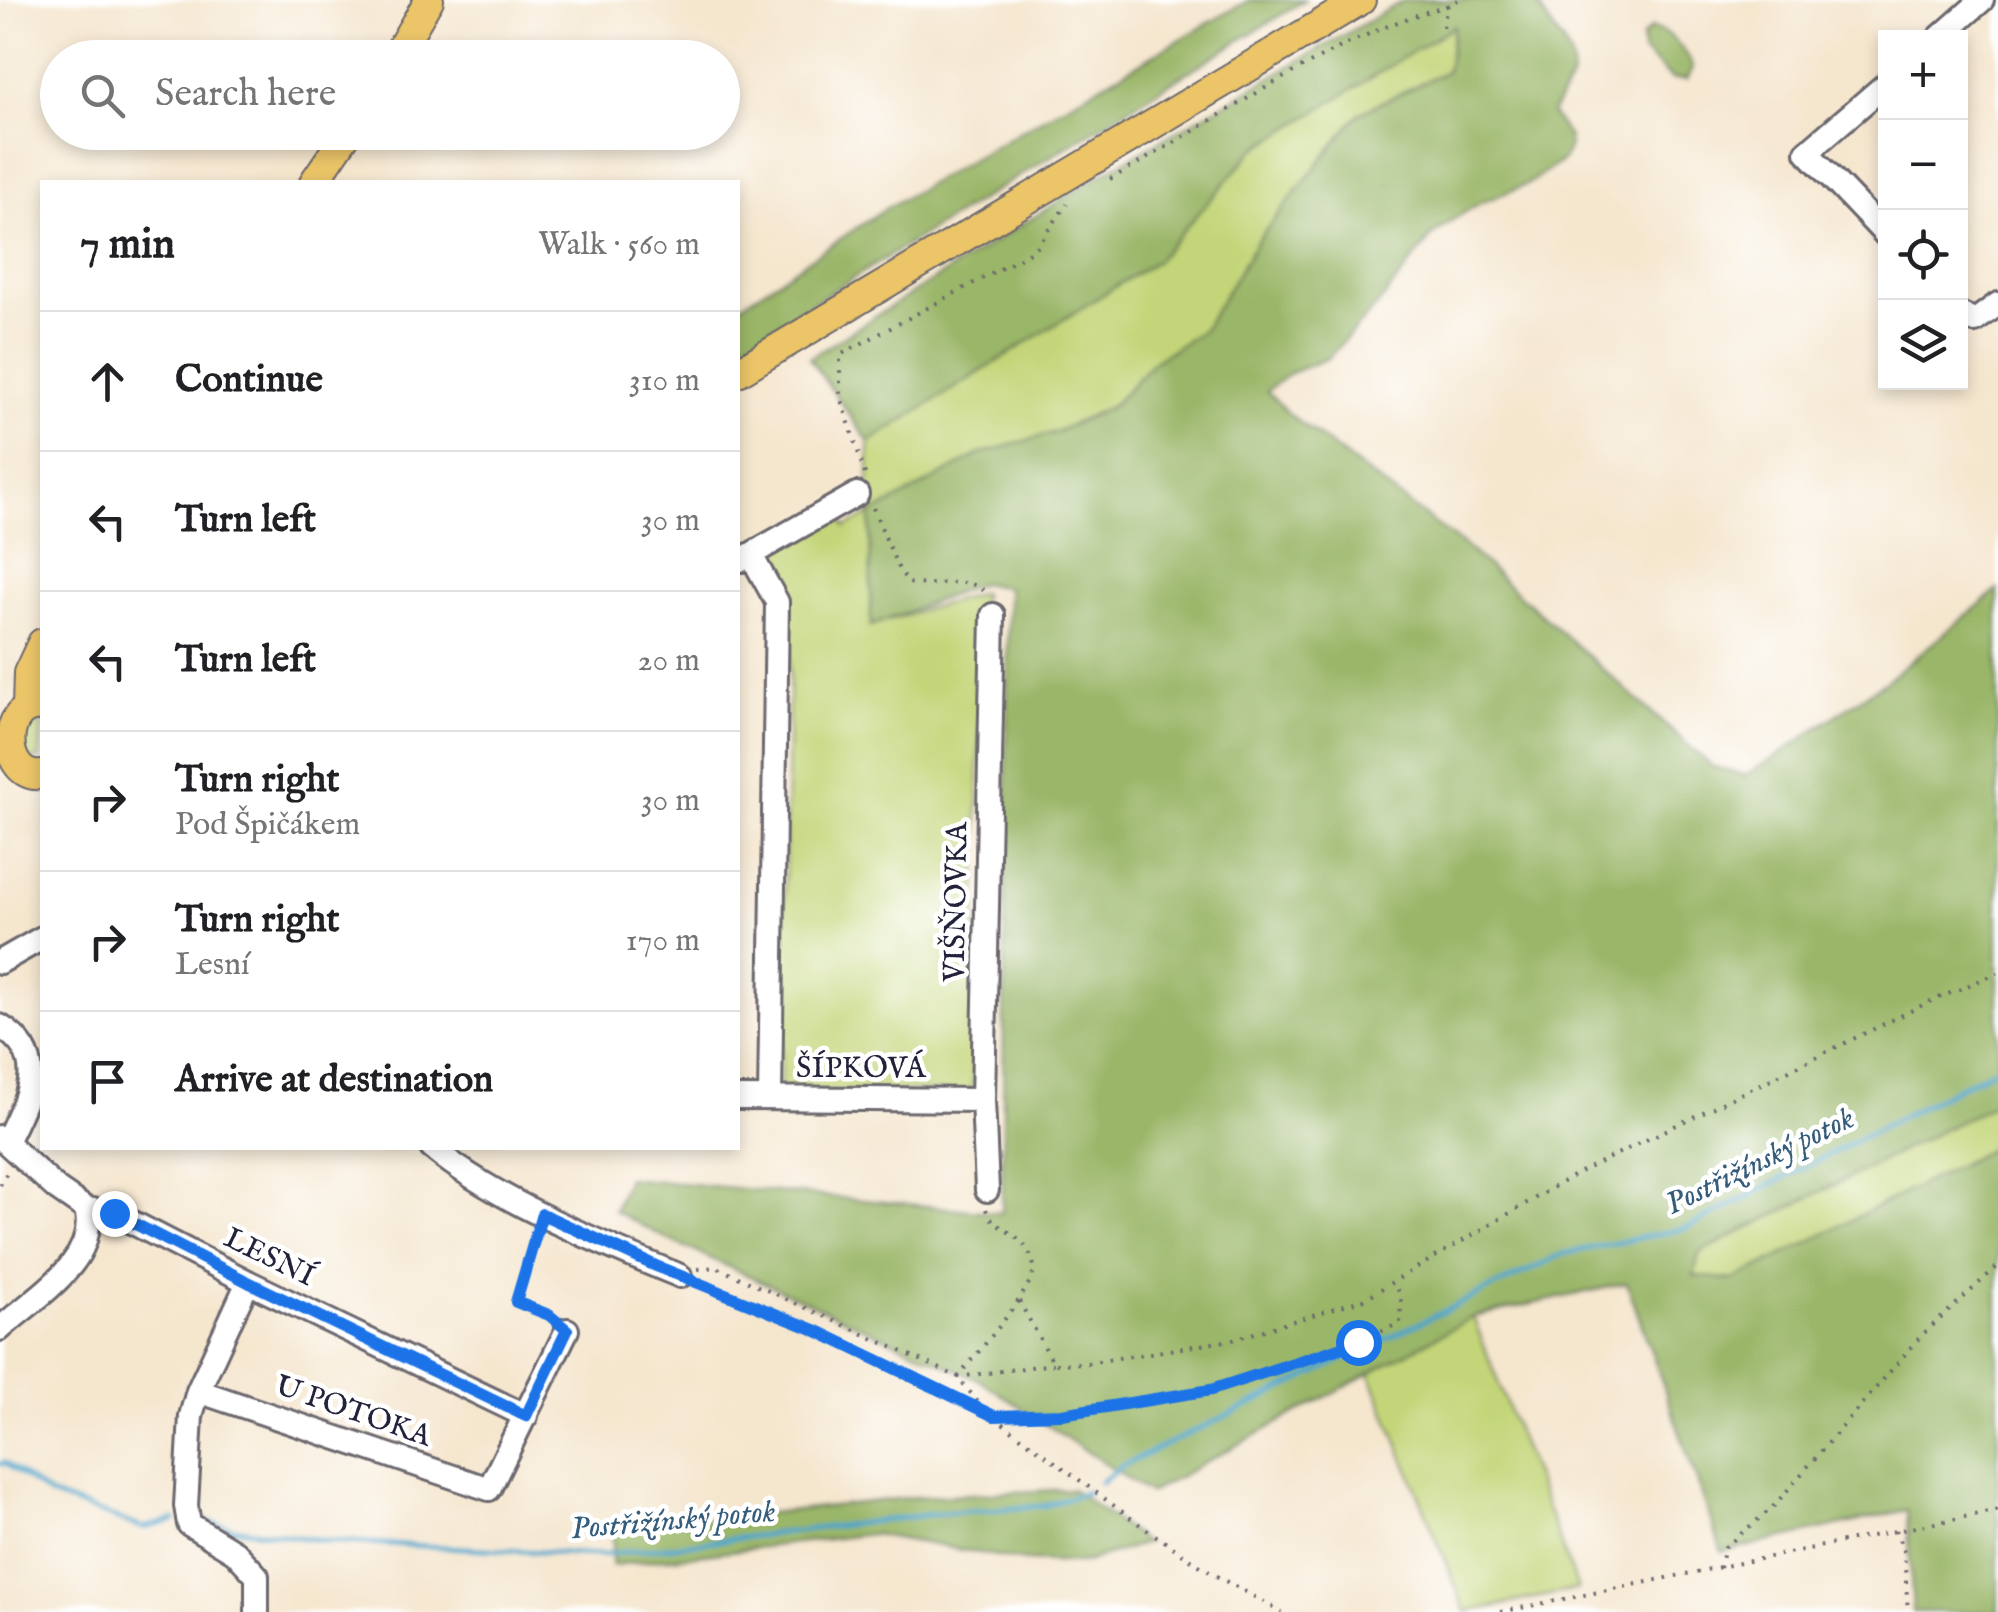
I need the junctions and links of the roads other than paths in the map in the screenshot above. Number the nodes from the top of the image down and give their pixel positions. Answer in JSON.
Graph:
{"nodes":[{"id":1,"x":429,"y":0,"type":"edge"},
{"id":2,"x":1361,"y":0,"type":"edge"},
{"id":3,"x":1982,"y":0,"type":"edge"},
{"id":4,"x":1948,"y":30,"type":"edge"},
{"id":5,"x":406,"y":40,"type":"edge"},
{"id":6,"x":1878,"y":91,"type":"edge"},
{"id":7,"x":336,"y":150,"type":"edge"},
{"id":8,"x":315,"y":180,"type":"edge"},
{"id":9,"x":1878,"y":227,"type":"edge"},
{"id":10,"x":1998,"y":304,"type":"edge"},
{"id":11,"x":1968,"y":318,"type":"edge"},
{"id":12,"x":740,"y":371,"type":"edge"},
{"id":13,"x":865,"y":492,"type":"road end"},
{"id":14,"x":744,"y":558,"type":"edge"},
{"id":15,"x":993,"y":615,"type":"road end"},
{"id":16,"x":40,"y":647,"type":"edge"},
{"id":17,"x":35,"y":707,"type":"edge"},
{"id":18,"x":3,"y":764,"type":"edge"},
{"id":19,"x":40,"y":776,"type":"edge"},
{"id":20,"x":40,"y":939,"type":"edge"},
{"id":21,"x":0,"y":962,"type":"edge"},
{"id":22,"x":0,"y":1026,"type":"edge"},
{"id":23,"x":740,"y":1098,"type":"edge"},
{"id":24,"x":770,"y":1098,"type":"junction"},
{"id":25,"x":983,"y":1100,"type":"junction"},
{"id":26,"x":3,"y":1138,"type":"edge"},
{"id":27,"x":435,"y":1150,"type":"edge"},
{"id":28,"x":987,"y":1190,"type":"road end"},
{"id":29,"x":86,"y":1208,"type":"junction"},
{"id":30,"x":680,"y":1276,"type":"road end"},
{"id":31,"x":248,"y":1282,"type":"junction"},
{"id":32,"x":0,"y":1329,"type":"edge"},
{"id":33,"x":567,"y":1330,"type":"road end"},
{"id":34,"x":198,"y":1391,"type":"junction"},
{"id":35,"x":526,"y":1416,"type":"junction"},
{"id":36,"x":257,"y":1612,"type":"edge"}],
"edges":[{"from":1,"to":5,"type":"main road"},
{"from":2,"to":12,"type":"main road"},
{"from":3,"to":4,"type":"street"},
{"from":6,"to":9,"type":"street"},
{"from":7,"to":8,"type":"main road"},
{"from":10,"to":11,"type":"street"},
{"from":13,"to":14,"type":"street"},
{"from":14,"to":24,"type":"street"},
{"from":15,"to":25,"type":"street","name":"VIŠŇOVKA"},
{"from":16,"to":17,"type":"main road"},
{"from":17,"to":18,"type":"main road"},
{"from":18,"to":19,"type":"main road"},
{"from":20,"to":21,"type":"street"},
{"from":22,"to":26,"type":"street"},
{"from":23,"to":24,"type":"street","name":"ŠÍPKOVÁ"},
{"from":24,"to":25,"type":"street","name":"ŠÍPKOVÁ"},
{"from":25,"to":28,"type":"street","name":"VIŠŇOVKA"},
{"from":26,"to":29,"type":"street","name":"LESNÍ"},
{"from":27,"to":30,"type":"street"},
{"from":29,"to":31,"type":"street","name":"LESNÍ"},
{"from":29,"to":32,"type":"street"},
{"from":31,"to":34,"type":"street"},
{"from":31,"to":35,"type":"street","name":"LESNÍ"},
{"from":33,"to":35,"type":"street"},
{"from":34,"to":35,"type":"street","name":"U POTOKA"},
{"from":34,"to":36,"type":"street"}]}
